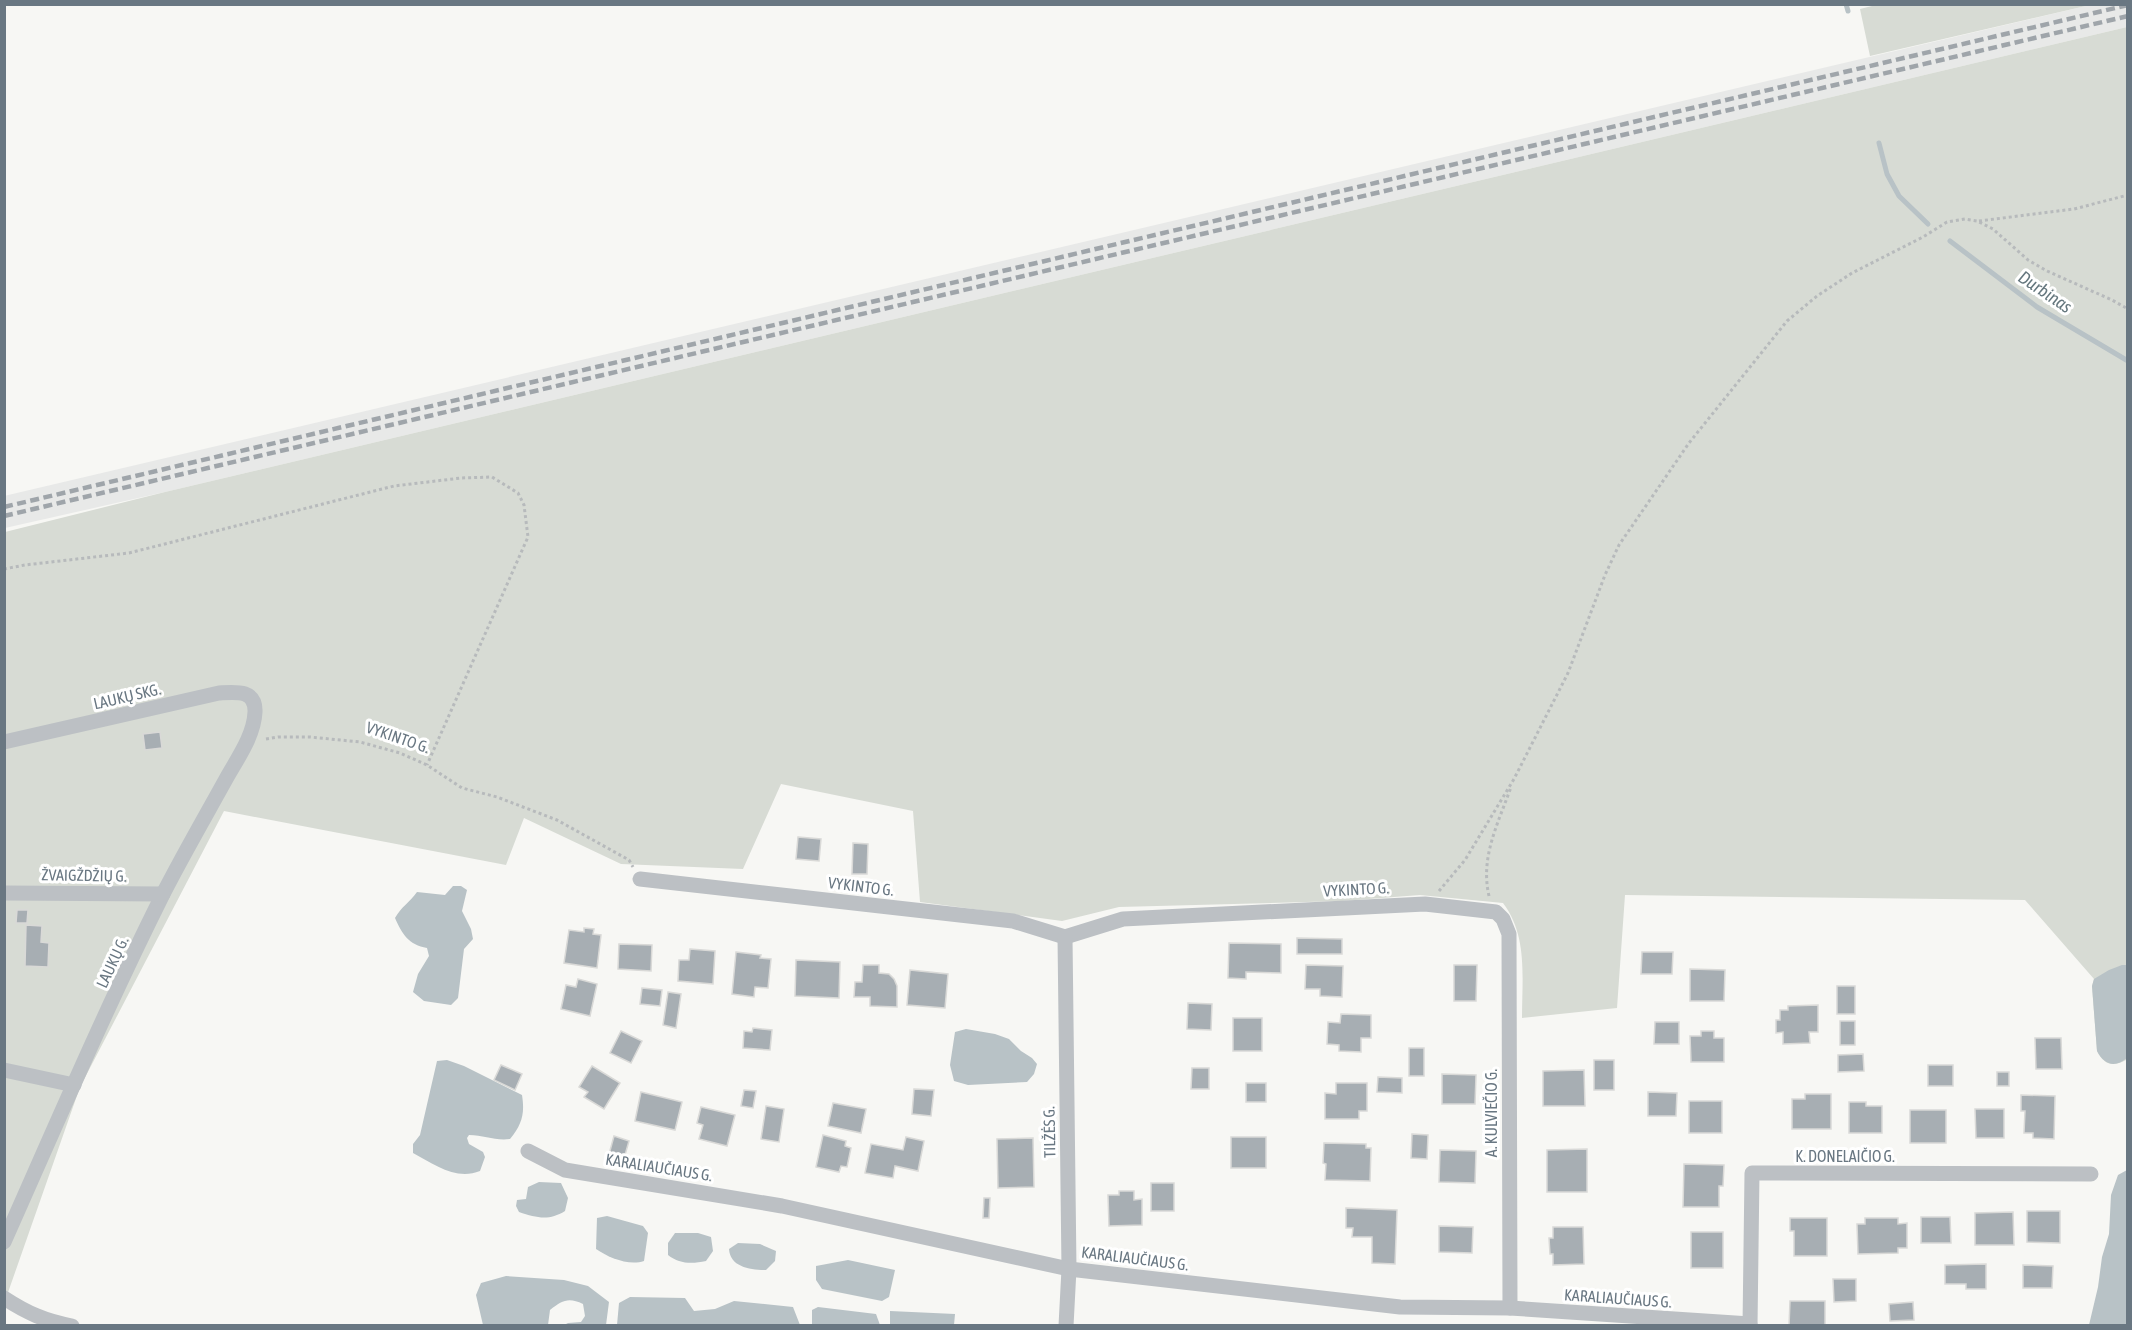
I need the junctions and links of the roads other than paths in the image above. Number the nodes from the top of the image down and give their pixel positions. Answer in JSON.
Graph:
{"nodes":[{"id":1,"x":254,"y":702,"type":"joint"},
{"id":2,"x":4,"y":742,"type":"edge"},
{"id":3,"x":640,"y":879,"type":"road end"},
{"id":4,"x":4,"y":892,"type":"edge"},
{"id":5,"x":163,"y":894,"type":"junction"},
{"id":6,"x":1499,"y":915,"type":"joint"},
{"id":7,"x":1065,"y":937,"type":"junction"},
{"id":8,"x":4,"y":1070,"type":"edge"},
{"id":9,"x":74,"y":1085,"type":"junction"},
{"id":10,"x":528,"y":1151,"type":"dead end"},
{"id":11,"x":2091,"y":1174,"type":"dead end"},
{"id":12,"x":4,"y":1242,"type":"edge"},
{"id":13,"x":1069,"y":1269,"type":"junction"},
{"id":14,"x":4,"y":1298,"type":"edge"},
{"id":15,"x":1510,"y":1308,"type":"junction"},
{"id":16,"x":1750,"y":1325,"type":"edge"},
{"id":17,"x":72,"y":1326,"type":"edge"},
{"id":18,"x":1066,"y":1326,"type":"edge"}],
"edges":[{"from":1,"to":2,"type":"street","name":"LAUKŲ SKG."},
{"from":1,"to":5,"type":"street","name":"LAUKŲ G."},
{"from":3,"to":7,"type":"street","name":"VYKINTO G."},
{"from":4,"to":5,"type":"street","name":"ŽVAIGŽDŽIŲ G."},
{"from":5,"to":9,"type":"street","name":"LAUKŲ G."},
{"from":6,"to":7,"type":"street","name":"VYKINTO G."},
{"from":6,"to":15,"type":"street","name":"A. KULVIEČIO G."},
{"from":7,"to":13,"type":"street","name":"TILŽĖS G."},
{"from":8,"to":9,"type":"street"},
{"from":9,"to":12,"type":"street","name":"LAUKŲ G."},
{"from":10,"to":13,"type":"street","name":"KARALIAUČIAUS G."},
{"from":11,"to":16,"type":"street","name":"K. DONELAIČIO G."},
{"from":13,"to":15,"type":"street","name":"KARALIAUČIAUS G."},
{"from":13,"to":18,"type":"street","name":"TILŽĖS G."},
{"from":14,"to":17,"type":"street"},
{"from":15,"to":16,"type":"street","name":"KARALIAUČIAUS G."}]}
